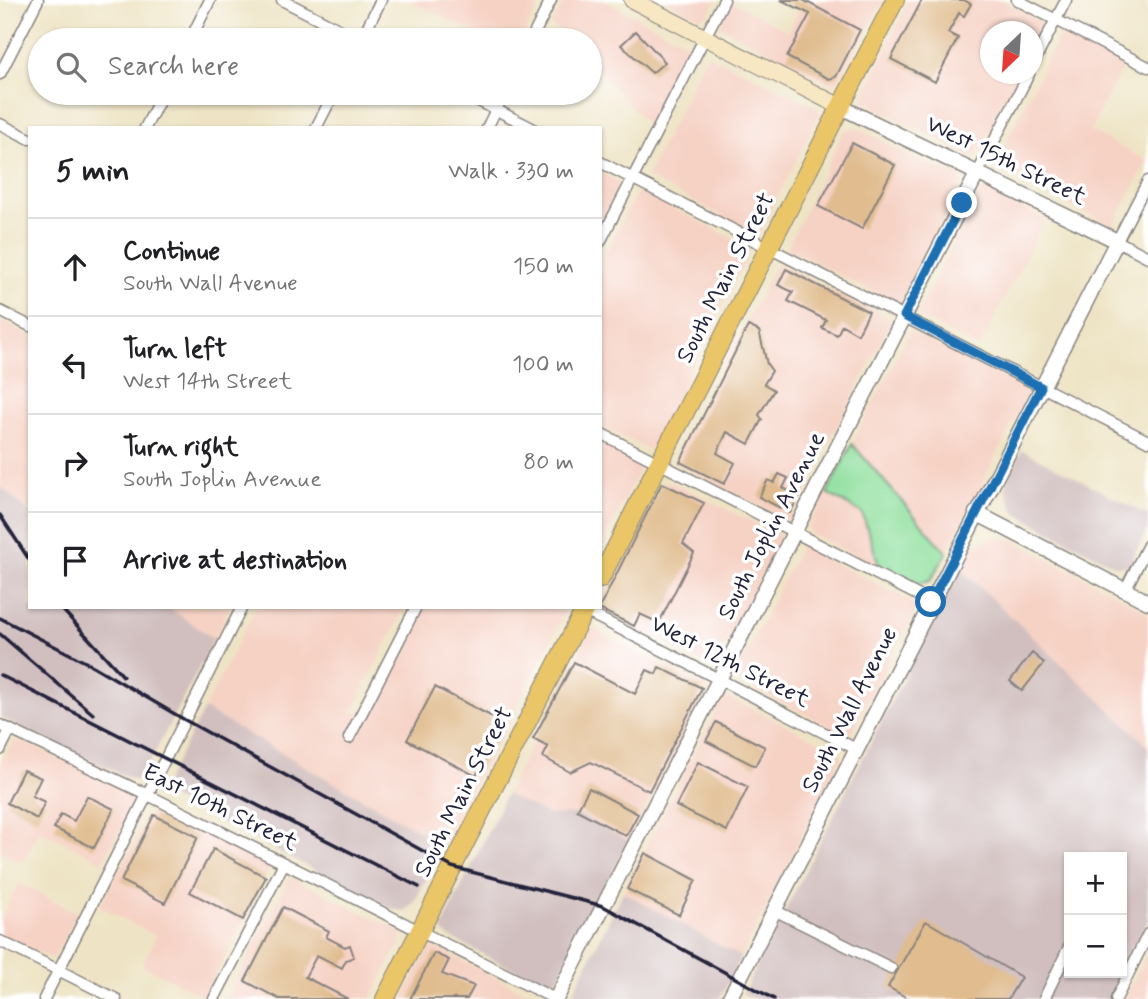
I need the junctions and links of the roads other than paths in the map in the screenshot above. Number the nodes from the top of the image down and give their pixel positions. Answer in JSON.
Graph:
{"nodes":[{"id":1,"x":38,"y":0,"type":"edge"},
{"id":2,"x":210,"y":0,"type":"edge"},
{"id":3,"x":282,"y":0,"type":"edge"},
{"id":4,"x":381,"y":0,"type":"edge"},
{"id":5,"x":551,"y":0,"type":"edge"},
{"id":6,"x":632,"y":0,"type":"edge"},
{"id":7,"x":724,"y":0,"type":"edge"},
{"id":8,"x":895,"y":0,"type":"edge"},
{"id":9,"x":1017,"y":0,"type":"edge"},
{"id":10,"x":1066,"y":0,"type":"edge"},
{"id":11,"x":1056,"y":20,"type":"junction"},
{"id":12,"x":196,"y":28,"type":"edge"},
{"id":13,"x":337,"y":28,"type":"edge"},
{"id":14,"x":367,"y":28,"type":"edge"},
{"id":15,"x":537,"y":28,"type":"edge"},
{"id":16,"x":705,"y":37,"type":"junction"},
{"id":17,"x":1043,"y":45,"type":"edge"},
{"id":18,"x":1148,"y":67,"type":"edge"},
{"id":19,"x":0,"y":74,"type":"edge"},
{"id":20,"x":1024,"y":84,"type":"edge"},
{"id":21,"x":157,"y":105,"type":"edge"},
{"id":22,"x":328,"y":105,"type":"edge"},
{"id":23,"x":486,"y":105,"type":"edge"},
{"id":24,"x":498,"y":105,"type":"edge"},
{"id":25,"x":843,"y":108,"type":"junction"},
{"id":26,"x":496,"y":110,"type":"junction"},
{"id":27,"x":0,"y":124,"type":"edge"},
{"id":28,"x":146,"y":126,"type":"edge"},
{"id":29,"x":317,"y":126,"type":"edge"},
{"id":30,"x":488,"y":126,"type":"edge"},
{"id":31,"x":528,"y":126,"type":"edge"},
{"id":32,"x":28,"y":138,"type":"edge"},
{"id":33,"x":602,"y":163,"type":"edge"},
{"id":34,"x":978,"y":172,"type":"junction"},
{"id":35,"x":633,"y":179,"type":"junction"},
{"id":36,"x":1148,"y":181,"type":"edge"},
{"id":37,"x":602,"y":238,"type":"edge"},
{"id":38,"x":1117,"y":241,"type":"junction"},
{"id":39,"x":768,"y":248,"type":"junction"},
{"id":40,"x":1148,"y":257,"type":"edge"},
{"id":41,"x":0,"y":311,"type":"edge"},
{"id":42,"x":904,"y":316,"type":"junction"},
{"id":43,"x":28,"y":325,"type":"edge"},
{"id":44,"x":1041,"y":387,"type":"junction"},
{"id":45,"x":602,"y":434,"type":"edge"},
{"id":46,"x":1148,"y":441,"type":"edge"},
{"id":47,"x":658,"y":463,"type":"junction"},
{"id":48,"x":976,"y":513,"type":"junction"},
{"id":49,"x":794,"y":533,"type":"junction"},
{"id":50,"x":1148,"y":545,"type":"edge"},
{"id":51,"x":602,"y":575,"type":"edge"},
{"id":52,"x":1125,"y":590,"type":"junction"},
{"id":53,"x":931,"y":602,"type":"junction"},
{"id":54,"x":1148,"y":602,"type":"edge"},
{"id":55,"x":241,"y":609,"type":"edge"},
{"id":56,"x":415,"y":609,"type":"edge"},
{"id":57,"x":582,"y":609,"type":"edge"},
{"id":58,"x":585,"y":609,"type":"edge"},
{"id":59,"x":719,"y":680,"type":"junction"},
{"id":60,"x":5,"y":727,"type":"edge"},
{"id":61,"x":349,"y":738,"type":"dead end"},
{"id":62,"x":856,"y":749,"type":"junction"},
{"id":63,"x":0,"y":750,"type":"edge"},
{"id":64,"x":146,"y":794,"type":"junction"},
{"id":65,"x":284,"y":863,"type":"junction"},
{"id":66,"x":774,"y":910,"type":"junction"},
{"id":67,"x":420,"y":931,"type":"junction"},
{"id":68,"x":1148,"y":934,"type":"edge"},
{"id":69,"x":0,"y":941,"type":"edge"},
{"id":70,"x":1064,"y":957,"type":"edge"},
{"id":71,"x":891,"y":968,"type":"dead end"},
{"id":72,"x":58,"y":970,"type":"junction"},
{"id":73,"x":44,"y":999,"type":"edge"},
{"id":74,"x":116,"y":999,"type":"edge"},
{"id":75,"x":214,"y":999,"type":"edge"},
{"id":76,"x":386,"y":999,"type":"edge"},
{"id":77,"x":555,"y":999,"type":"edge"},
{"id":78,"x":729,"y":999,"type":"edge"},
{"id":79,"x":1044,"y":999,"type":"edge"},
{"id":80,"x":1116,"y":999,"type":"edge"}],
"edges":[{"from":1,"to":19,"type":"street"},
{"from":2,"to":12,"type":"street"},
{"from":3,"to":13,"type":"street"},
{"from":4,"to":14,"type":"street"},
{"from":5,"to":15,"type":"street"},
{"from":6,"to":16,"type":"main road"},
{"from":7,"to":16,"type":"street"},
{"from":8,"to":25,"type":"main road","name":"South Main Street"},
{"from":9,"to":11,"type":"street"},
{"from":10,"to":11,"type":"street"},
{"from":11,"to":17,"type":"street"},
{"from":11,"to":18,"type":"street"},
{"from":16,"to":25,"type":"main road"},
{"from":16,"to":35,"type":"street"},
{"from":20,"to":34,"type":"street","name":"South Joplin Avenue"},
{"from":21,"to":28,"type":"street"},
{"from":22,"to":29,"type":"street"},
{"from":23,"to":26,"type":"street"},
{"from":24,"to":26,"type":"street"},
{"from":25,"to":34,"type":"street","name":"West 15th Street"},
{"from":25,"to":39,"type":"main road","name":"South Main Street"},
{"from":26,"to":30,"type":"street"},
{"from":26,"to":31,"type":"street"},
{"from":27,"to":32,"type":"street"},
{"from":33,"to":35,"type":"street"},
{"from":34,"to":38,"type":"street","name":"West 15th Street"},
{"from":34,"to":42,"type":"street","name":"South Joplin Avenue"},
{"from":35,"to":37,"type":"street"},
{"from":35,"to":39,"type":"street"},
{"from":36,"to":38,"type":"street","name":"South Wall Avenue"},
{"from":38,"to":40,"type":"street","name":"West 15th Street"},
{"from":38,"to":44,"type":"street","name":"South Wall Avenue"},
{"from":39,"to":42,"type":"street"},
{"from":39,"to":47,"type":"main road","name":"South Main Street"},
{"from":41,"to":43,"type":"street"},
{"from":42,"to":44,"type":"street"},
{"from":42,"to":49,"type":"street","name":"South Joplin Avenue"},
{"from":44,"to":46,"type":"street"},
{"from":44,"to":48,"type":"street","name":"South Wall Avenue"},
{"from":45,"to":47,"type":"street"},
{"from":47,"to":49,"type":"street"},
{"from":47,"to":51,"type":"main road","name":"South Main Street"},
{"from":48,"to":52,"type":"street"},
{"from":48,"to":53,"type":"street","name":"South Wall Avenue"},
{"from":49,"to":53,"type":"street"},
{"from":49,"to":59,"type":"street","name":"South Joplin Avenue"},
{"from":50,"to":52,"type":"street"},
{"from":52,"to":54,"type":"street"},
{"from":53,"to":62,"type":"street","name":"South Wall Avenue"},
{"from":55,"to":64,"type":"street"},
{"from":56,"to":61,"type":"street"},
{"from":57,"to":67,"type":"main road","name":"South Main Street"},
{"from":58,"to":59,"type":"street","name":"West 12th Street"},
{"from":59,"to":62,"type":"street","name":"West 12th Street"},
{"from":59,"to":77,"type":"street","name":"South Joplin Avenue"},
{"from":60,"to":63,"type":"street"},
{"from":60,"to":64,"type":"street","name":"East 10th Street"},
{"from":62,"to":66,"type":"street","name":"South Wall Avenue"},
{"from":64,"to":65,"type":"street","name":"East 10th Street"},
{"from":64,"to":72,"type":"street"},
{"from":65,"to":67,"type":"street","name":"East 10th Street"},
{"from":65,"to":75,"type":"street"},
{"from":66,"to":71,"type":"street"},
{"from":66,"to":78,"type":"street","name":"South Wall Avenue"},
{"from":67,"to":76,"type":"main road","name":"South Main Street"},
{"from":67,"to":77,"type":"street","name":"East 10th Street"},
{"from":68,"to":80,"type":"street"},
{"from":69,"to":72,"type":"street"},
{"from":70,"to":79,"type":"street"},
{"from":72,"to":73,"type":"street"},
{"from":72,"to":74,"type":"street"}]}
